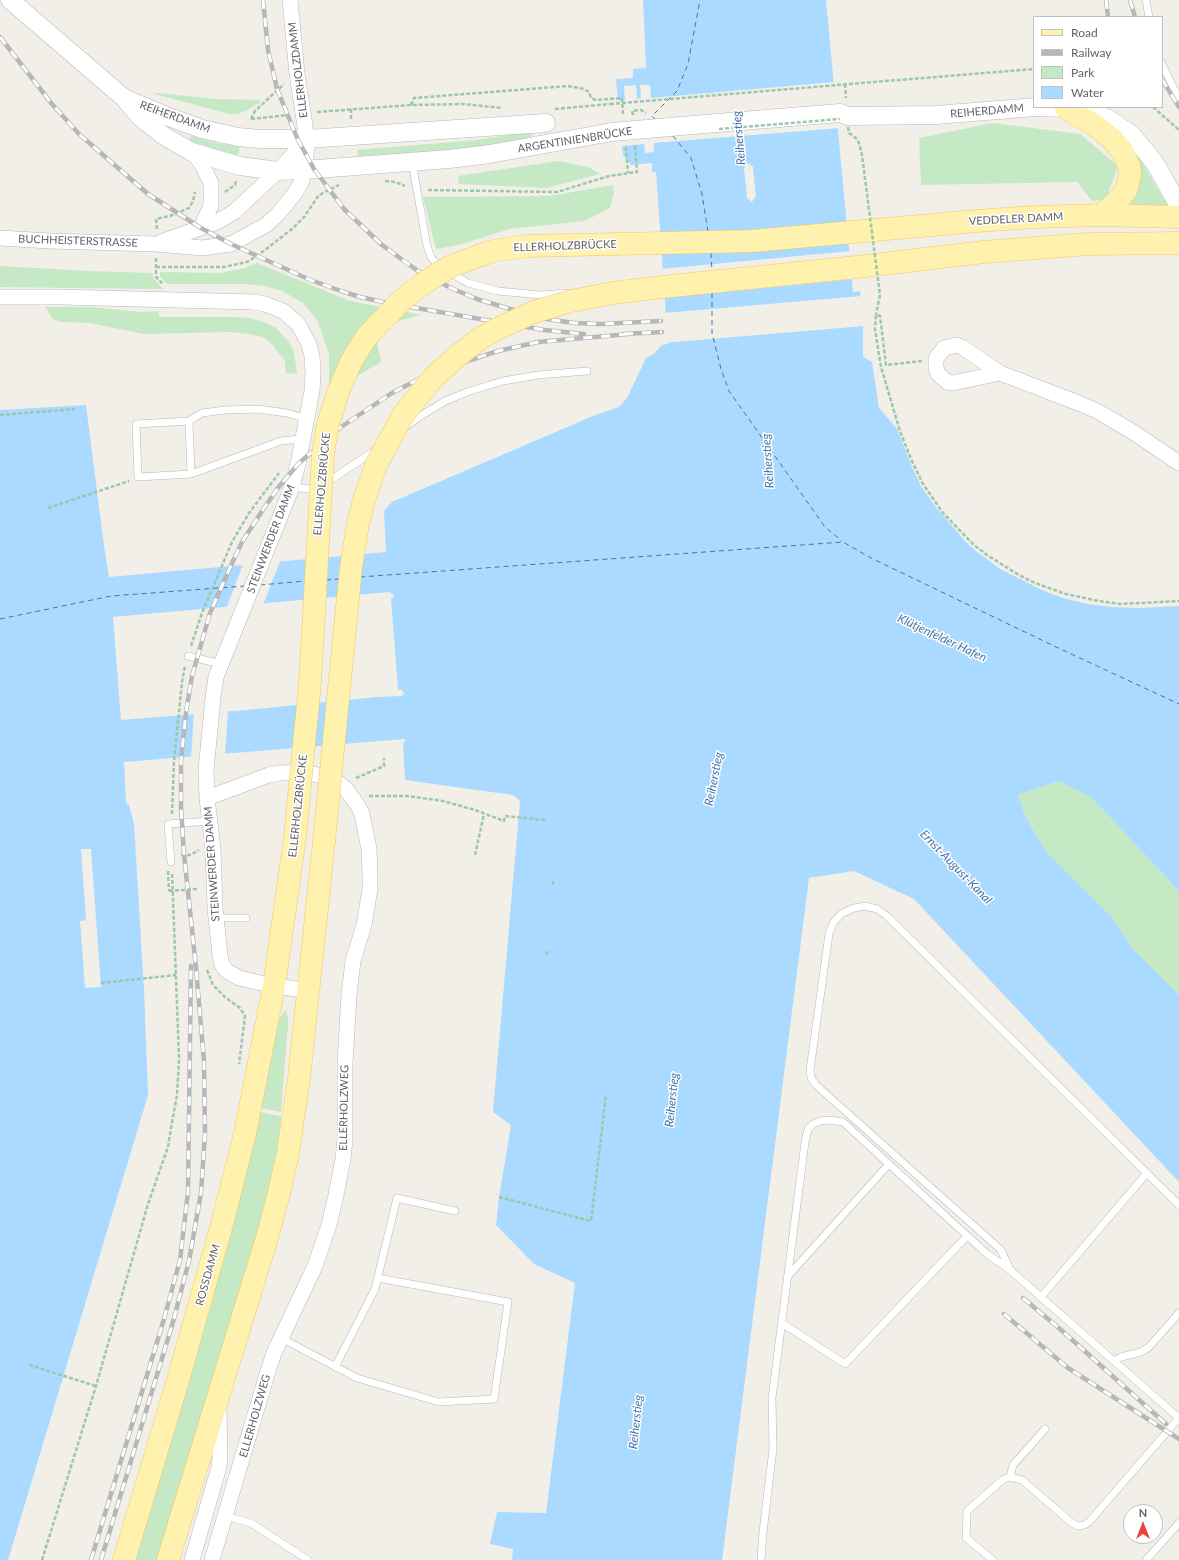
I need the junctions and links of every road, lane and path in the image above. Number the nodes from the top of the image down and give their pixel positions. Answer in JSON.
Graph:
{"nodes":[{"id":1,"x":10,"y":0,"type":"edge"},
{"id":2,"x":290,"y":0,"type":"edge"},
{"id":3,"x":1146,"y":0,"type":"edge"},
{"id":4,"x":1149,"y":16,"type":"edge"},
{"id":5,"x":1163,"y":66,"type":"edge"},
{"id":6,"x":1033,"y":69,"type":"edge"},
{"id":7,"x":297,"y":74,"type":"junction"},
{"id":8,"x":1179,"y":97,"type":"edge"},
{"id":9,"x":124,"y":98,"type":"junction"},
{"id":10,"x":608,"y":99,"type":"dead end"},
{"id":11,"x":411,"y":105,"type":"junction"},
{"id":12,"x":503,"y":108,"type":"dead end"},
{"id":13,"x":1066,"y":108,"type":"edge"},
{"id":14,"x":1154,"y":108,"type":"edge"},
{"id":15,"x":351,"y":109,"type":"junction"},
{"id":16,"x":640,"y":110,"type":"dead end"},
{"id":17,"x":632,"y":111,"type":"dead end"},
{"id":18,"x":303,"y":113,"type":"junction"},
{"id":19,"x":870,"y":116,"type":"joint"},
{"id":20,"x":351,"y":118,"type":"dead end"},
{"id":21,"x":840,"y":119,"type":"dead end"},
{"id":22,"x":848,"y":127,"type":"dead end"},
{"id":23,"x":548,"y":128,"type":"junction"},
{"id":24,"x":715,"y":130,"type":"dead end"},
{"id":25,"x":1179,"y":130,"type":"edge"},
{"id":26,"x":302,"y":140,"type":"junction"},
{"id":27,"x":192,"y":152,"type":"junction"},
{"id":28,"x":412,"y":162,"type":"junction"},
{"id":29,"x":278,"y":170,"type":"junction"},
{"id":30,"x":304,"y":170,"type":"junction"},
{"id":31,"x":637,"y":172,"type":"dead end"},
{"id":32,"x":237,"y":178,"type":"dead end"},
{"id":33,"x":380,"y":181,"type":"dead end"},
{"id":34,"x":195,"y":191,"type":"dead end"},
{"id":35,"x":416,"y":191,"type":"junction"},
{"id":36,"x":222,"y":192,"type":"dead end"},
{"id":37,"x":1179,"y":206,"type":"edge"},
{"id":38,"x":1100,"y":215,"type":"junction"},
{"id":39,"x":1179,"y":217,"type":"edge"},
{"id":40,"x":156,"y":219,"type":"dead end"},
{"id":41,"x":201,"y":228,"type":"junction"},
{"id":42,"x":854,"y":233,"type":"joint"},
{"id":43,"x":0,"y":238,"type":"edge"},
{"id":44,"x":156,"y":244,"type":"junction"},
{"id":45,"x":1179,"y":244,"type":"edge"},
{"id":46,"x":156,"y":267,"type":"dead end"},
{"id":47,"x":164,"y":285,"type":"dead end"},
{"id":48,"x":618,"y":289,"type":"dead end"},
{"id":49,"x":571,"y":292,"type":"dead end"},
{"id":50,"x":579,"y":292,"type":"dead end"},
{"id":51,"x":0,"y":296,"type":"edge"},
{"id":52,"x":876,"y":315,"type":"junction"},
{"id":53,"x":936,"y":359,"type":"junction"},
{"id":54,"x":587,"y":371,"type":"dead end"},
{"id":55,"x":1000,"y":373,"type":"junction"},
{"id":56,"x":75,"y":409,"type":"dead end"},
{"id":57,"x":0,"y":415,"type":"edge"},
{"id":58,"x":307,"y":419,"type":"junction"},
{"id":59,"x":189,"y":421,"type":"junction"},
{"id":60,"x":302,"y":438,"type":"junction"},
{"id":61,"x":1179,"y":463,"type":"edge"},
{"id":62,"x":281,"y":471,"type":"dead end"},
{"id":63,"x":191,"y":474,"type":"junction"},
{"id":64,"x":121,"y":484,"type":"dead end"},
{"id":65,"x":292,"y":487,"type":"junction"},
{"id":66,"x":48,"y":508,"type":"dead end"},
{"id":67,"x":1179,"y":601,"type":"edge"},
{"id":68,"x":202,"y":613,"type":"dead end"},
{"id":69,"x":188,"y":656,"type":"dead end"},
{"id":70,"x":221,"y":664,"type":"junction"},
{"id":71,"x":178,"y":712,"type":"dead end"},
{"id":72,"x":384,"y":758,"type":"dead end"},
{"id":73,"x":346,"y":789,"type":"junction"},
{"id":74,"x":207,"y":798,"type":"junction"},
{"id":75,"x":358,"y":806,"type":"junction"},
{"id":76,"x":484,"y":814,"type":"junction"},
{"id":77,"x":210,"y":820,"type":"junction"},
{"id":78,"x":545,"y":820,"type":"dead end"},
{"id":79,"x":168,"y":824,"type":"junction"},
{"id":80,"x":213,"y":849,"type":"junction"},
{"id":81,"x":475,"y":856,"type":"dead end"},
{"id":82,"x":170,"y":861,"type":"junction"},
{"id":83,"x":554,"y":880,"type":"dead end"},
{"id":84,"x":553,"y":885,"type":"dead end"},
{"id":85,"x":198,"y":889,"type":"dead end"},
{"id":86,"x":216,"y":918,"type":"junction"},
{"id":87,"x":246,"y":918,"type":"dead end"},
{"id":88,"x":206,"y":966,"type":"dead end"},
{"id":89,"x":176,"y":976,"type":"junction"},
{"id":90,"x":101,"y":983,"type":"dead end"},
{"id":91,"x":274,"y":986,"type":"junction"},
{"id":92,"x":308,"y":991,"type":"junction"},
{"id":93,"x":238,"y":1067,"type":"dead end"},
{"id":94,"x":606,"y":1094,"type":"dead end"},
{"id":95,"x":889,"y":1164,"type":"junction"},
{"id":96,"x":1147,"y":1173,"type":"junction"},
{"id":97,"x":499,"y":1197,"type":"dead end"},
{"id":98,"x":1179,"y":1205,"type":"edge"},
{"id":99,"x":455,"y":1211,"type":"dead end"},
{"id":100,"x":967,"y":1236,"type":"junction"},
{"id":101,"x":1010,"y":1270,"type":"junction"},
{"id":102,"x":787,"y":1277,"type":"junction"},
{"id":103,"x":378,"y":1278,"type":"junction"},
{"id":104,"x":1041,"y":1297,"type":"junction"},
{"id":105,"x":1179,"y":1313,"type":"edge"},
{"id":106,"x":782,"y":1323,"type":"junction"},
{"id":107,"x":281,"y":1338,"type":"junction"},
{"id":108,"x":1114,"y":1361,"type":"junction"},
{"id":109,"x":29,"y":1364,"type":"dead end"},
{"id":110,"x":335,"y":1367,"type":"junction"},
{"id":111,"x":96,"y":1386,"type":"junction"},
{"id":112,"x":219,"y":1396,"type":"junction"},
{"id":113,"x":1179,"y":1418,"type":"edge"},
{"id":114,"x":1045,"y":1429,"type":"dead end"},
{"id":115,"x":1010,"y":1477,"type":"junction"},
{"id":116,"x":225,"y":1516,"type":"junction"},
{"id":117,"x":1179,"y":1523,"type":"edge"},
{"id":118,"x":42,"y":1560,"type":"edge"},
{"id":119,"x":124,"y":1560,"type":"edge"},
{"id":120,"x":168,"y":1560,"type":"edge"},
{"id":121,"x":192,"y":1560,"type":"edge"},
{"id":122,"x":212,"y":1560,"type":"edge"},
{"id":123,"x":308,"y":1560,"type":"edge"},
{"id":124,"x":762,"y":1560,"type":"edge"},
{"id":125,"x":993,"y":1560,"type":"edge"},
{"id":126,"x":1146,"y":1560,"type":"edge"}],
"edges":[{"from":1,"to":9,"type":"street","name":"REIHERDAMM"},
{"from":2,"to":7,"type":"street","name":"ELLERHOLZDAMM"},
{"from":3,"to":4,"type":"lane"},
{"from":5,"to":8,"type":"lane"},
{"from":6,"to":23,"type":"path","bridge":true},
{"from":7,"to":18,"type":"street","name":"ELLERHOLZDAMM"},
{"from":7,"to":18,"type":"path"},
{"from":9,"to":26,"type":"street","name":"REIHERDAMM"},
{"from":9,"to":27,"type":"street","name":"REIHERDAMM"},
{"from":10,"to":11,"type":"path"},
{"from":11,"to":12,"type":"path"},
{"from":11,"to":15,"type":"path"},
{"from":13,"to":19,"type":"street","name":"REIHERDAMM"},
{"from":13,"to":37,"type":"street","name":"REIHERDAMM"},
{"from":13,"to":38,"type":"main road"},
{"from":14,"to":25,"type":"path"},
{"from":15,"to":18,"type":"path"},
{"from":15,"to":20,"type":"path"},
{"from":16,"to":17,"type":"path"},
{"from":18,"to":26,"type":"street","name":"ELLERHOLZDAMM"},
{"from":19,"to":23,"type":"street","name":"ARGENTINIENBRÜCKE","bridge":true},
{"from":21,"to":24,"type":"path","bridge":true},
{"from":22,"to":52,"type":"path","bridge":true},
{"from":23,"to":26,"type":"street","name":"ARGENTINIENBRÜCKE"},
{"from":23,"to":28,"type":"street","name":"ARGENTINIENBRÜCKE"},
{"from":26,"to":29,"type":"street","name":"BUCHHEISTERSTRASSE"},
{"from":26,"to":30,"type":"street","name":"BUCHHEISTERSTRASSE"},
{"from":27,"to":29,"type":"street","name":"REIHERDAMM"},
{"from":27,"to":41,"type":"street"},
{"from":28,"to":30,"type":"street","name":"ARGENTINIENBRÜCKE"},
{"from":28,"to":35,"type":"lane"},
{"from":29,"to":30,"type":"street","name":"REIHERDAMM"},
{"from":29,"to":41,"type":"street","name":"BUCHHEISTERSTRASSE"},
{"from":30,"to":44,"type":"street","name":"BUCHHEISTERSTRASSE"},
{"from":31,"to":35,"type":"path"},
{"from":32,"to":36,"type":"path"},
{"from":33,"to":35,"type":"path"},
{"from":34,"to":40,"type":"path"},
{"from":35,"to":49,"type":"lane"},
{"from":38,"to":39,"type":"main road","name":"VEDDELER DAMM"},
{"from":38,"to":42,"type":"main road","name":"VEDDELER DAMM"},
{"from":41,"to":44,"type":"street","name":"BUCHHEISTERSTRASSE"},
{"from":42,"to":91,"type":"main road","name":"ELLERHOLZBRÜCKE","bridge":true},
{"from":43,"to":44,"type":"street","name":"BUCHHEISTERSTRASSE"},
{"from":45,"to":92,"type":"main road","bridge":true},
{"from":46,"to":47,"type":"path"},
{"from":48,"to":50,"type":"lane"},
{"from":51,"to":58,"type":"street","name":"STEINWERDER DAMM"},
{"from":52,"to":53,"type":"path"},
{"from":52,"to":67,"type":"path"},
{"from":53,"to":55,"type":"street"},
{"from":53,"to":55,"type":"street"},
{"from":54,"to":65,"type":"lane"},
{"from":55,"to":61,"type":"street"},
{"from":56,"to":57,"type":"path"},
{"from":58,"to":59,"type":"lane"},
{"from":58,"to":60,"type":"street","name":"STEINWERDER DAMM"},
{"from":59,"to":63,"type":"lane"},
{"from":59,"to":63,"type":"lane"},
{"from":60,"to":63,"type":"lane"},
{"from":60,"to":65,"type":"street","name":"STEINWERDER DAMM"},
{"from":62,"to":68,"type":"path"},
{"from":64,"to":66,"type":"path"},
{"from":65,"to":70,"type":"street","name":"STEINWERDER DAMM"},
{"from":69,"to":70,"type":"lane"},
{"from":70,"to":74,"type":"street","name":"STEINWERDER DAMM"},
{"from":71,"to":79,"type":"path"},
{"from":72,"to":73,"type":"path"},
{"from":73,"to":74,"type":"street","name":"ELLERHOLZWEG"},
{"from":73,"to":75,"type":"street","name":"ELLERHOLZWEG"},
{"from":74,"to":77,"type":"street","name":"STEINWERDER DAMM"},
{"from":75,"to":76,"type":"path"},
{"from":75,"to":107,"type":"street","name":"ELLERHOLZWEG"},
{"from":76,"to":78,"type":"path"},
{"from":76,"to":81,"type":"path"},
{"from":77,"to":79,"type":"lane"},
{"from":77,"to":80,"type":"street","name":"STEINWERDER DAMM"},
{"from":79,"to":82,"type":"lane"},
{"from":80,"to":82,"type":"path"},
{"from":80,"to":86,"type":"street","name":"STEINWERDER DAMM"},
{"from":82,"to":85,"type":"path","bridge":true},
{"from":82,"to":89,"type":"path"},
{"from":83,"to":84,"type":"path"},
{"from":86,"to":87,"type":"lane"},
{"from":86,"to":91,"type":"street","name":"STEINWERDER DAMM"},
{"from":88,"to":93,"type":"path"},
{"from":89,"to":90,"type":"path"},
{"from":89,"to":111,"type":"path"},
{"from":91,"to":92,"type":"street","name":"STEINWERDER DAMM"},
{"from":91,"to":119,"type":"main road","name":"ROSSDAMM"},
{"from":92,"to":112,"type":"main road"},
{"from":94,"to":97,"type":"path"},
{"from":95,"to":100,"type":"lane"},
{"from":95,"to":102,"type":"lane"},
{"from":95,"to":102,"type":"lane"},
{"from":96,"to":98,"type":"lane"},
{"from":96,"to":101,"type":"lane"},
{"from":96,"to":104,"type":"lane"},
{"from":99,"to":103,"type":"lane"},
{"from":100,"to":101,"type":"lane"},
{"from":100,"to":106,"type":"lane"},
{"from":101,"to":104,"type":"lane"},
{"from":102,"to":106,"type":"lane"},
{"from":103,"to":110,"type":"lane"},
{"from":103,"to":110,"type":"lane"},
{"from":104,"to":108,"type":"lane"},
{"from":105,"to":108,"type":"lane"},
{"from":106,"to":124,"type":"lane"},
{"from":107,"to":110,"type":"lane"},
{"from":107,"to":116,"type":"street","name":"ELLERHOLZWEG"},
{"from":108,"to":113,"type":"lane"},
{"from":109,"to":111,"type":"path"},
{"from":111,"to":118,"type":"path"},
{"from":112,"to":120,"type":"main road"},
{"from":112,"to":121,"type":"street","name":"ELLERHOLZWEG"},
{"from":113,"to":115,"type":"lane"},
{"from":114,"to":115,"type":"lane"},
{"from":115,"to":125,"type":"lane"},
{"from":116,"to":122,"type":"street","name":"ELLERHOLZWEG"},
{"from":116,"to":123,"type":"lane"},
{"from":117,"to":126,"type":"lane"}]}
